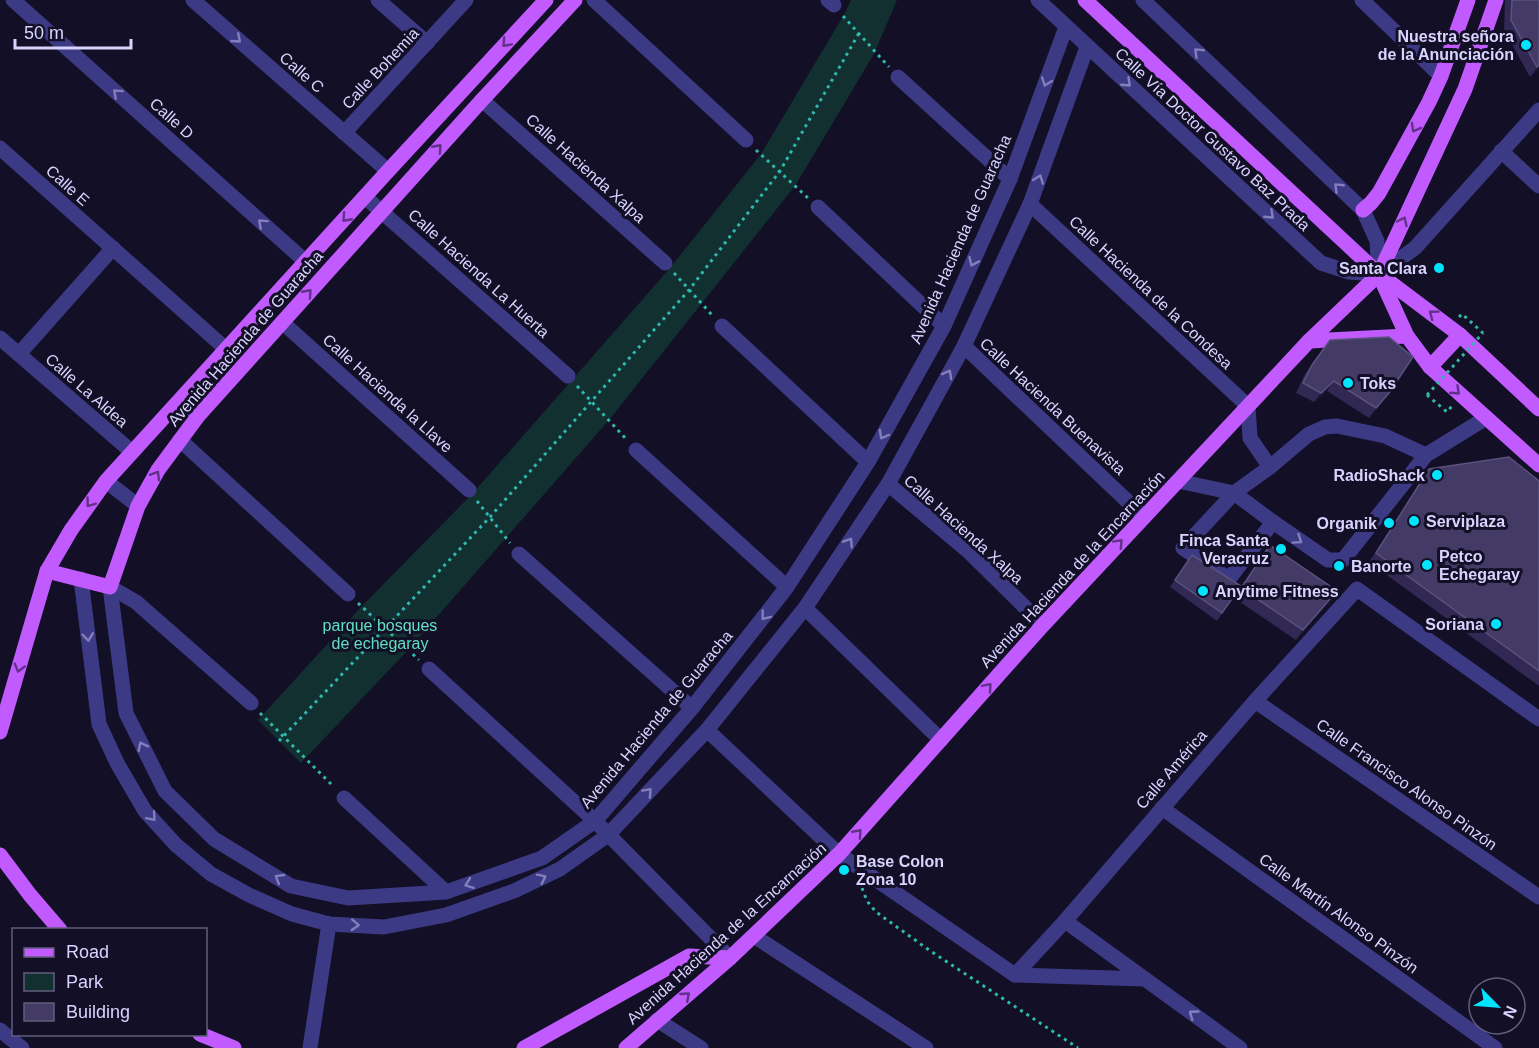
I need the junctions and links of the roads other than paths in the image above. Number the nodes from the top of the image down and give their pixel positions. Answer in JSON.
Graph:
{"nodes":[{"id":1,"x":14,"y":0,"type":"edge"},
{"id":2,"x":193,"y":0,"type":"edge"},
{"id":3,"x":378,"y":0,"type":"edge"},
{"id":4,"x":466,"y":0,"type":"edge"},
{"id":5,"x":546,"y":0,"type":"edge"},
{"id":6,"x":575,"y":0,"type":"edge"},
{"id":7,"x":594,"y":0,"type":"edge"},
{"id":8,"x":1038,"y":0,"type":"edge"},
{"id":9,"x":1085,"y":0,"type":"edge"},
{"id":10,"x":1143,"y":0,"type":"edge"},
{"id":11,"x":1362,"y":0,"type":"edge"},
{"id":12,"x":1468,"y":0,"type":"edge"},
{"id":13,"x":1496,"y":0,"type":"edge"},
{"id":14,"x":1066,"y":27,"type":"junction"},
{"id":15,"x":427,"y":43,"type":"junction"},
{"id":16,"x":1088,"y":47,"type":"junction"},
{"id":17,"x":1441,"y":76,"type":"junction"},
{"id":18,"x":898,"y":77,"type":"road end"},
{"id":19,"x":482,"y":100,"type":"junction"},
{"id":20,"x":1539,"y":110,"type":"edge"},
{"id":21,"x":344,"y":133,"type":"junction"},
{"id":22,"x":746,"y":140,"type":"road end"},
{"id":23,"x":0,"y":148,"type":"edge"},
{"id":24,"x":1501,"y":151,"type":"junction"},
{"id":25,"x":388,"y":171,"type":"junction"},
{"id":26,"x":1010,"y":179,"type":"junction"},
{"id":27,"x":1539,"y":186,"type":"edge"},
{"id":28,"x":365,"y":197,"type":"junction"},
{"id":29,"x":1030,"y":204,"type":"junction"},
{"id":30,"x":818,"y":207,"type":"road end"},
{"id":31,"x":1363,"y":210,"type":"junction"},
{"id":32,"x":382,"y":211,"type":"junction"},
{"id":33,"x":986,"y":233,"type":"junction"},
{"id":34,"x":1011,"y":245,"type":"junction"},
{"id":35,"x":113,"y":248,"type":"junction"},
{"id":36,"x":306,"y":262,"type":"junction"},
{"id":37,"x":665,"y":263,"type":"road end"},
{"id":38,"x":1379,"y":274,"type":"junction"},
{"id":39,"x":282,"y":322,"type":"junction"},
{"id":40,"x":722,"y":326,"type":"road end"},
{"id":41,"x":944,"y":326,"type":"junction"},
{"id":42,"x":1460,"y":335,"type":"junction"},
{"id":43,"x":1407,"y":336,"type":"junction"},
{"id":44,"x":0,"y":338,"type":"edge"},
{"id":45,"x":1309,"y":341,"type":"junction"},
{"id":46,"x":964,"y":346,"type":"junction"},
{"id":47,"x":226,"y":349,"type":"junction"},
{"id":48,"x":19,"y":354,"type":"junction"},
{"id":49,"x":1430,"y":367,"type":"junction"},
{"id":50,"x":568,"y":376,"type":"road end"},
{"id":51,"x":180,"y":400,"type":"junction"},
{"id":52,"x":1248,"y":406,"type":"junction"},
{"id":53,"x":1539,"y":409,"type":"edge"},
{"id":54,"x":198,"y":416,"type":"junction"},
{"id":55,"x":1486,"y":418,"type":"junction"},
{"id":56,"x":180,"y":440,"type":"junction"},
{"id":57,"x":636,"y":450,"type":"road end"},
{"id":58,"x":132,"y":452,"type":"junction"},
{"id":59,"x":1426,"y":455,"type":"junction"},
{"id":60,"x":868,"y":462,"type":"junction"},
{"id":61,"x":1539,"y":465,"type":"edge"},
{"id":62,"x":1270,"y":467,"type":"junction"},
{"id":63,"x":106,"y":481,"type":"junction"},
{"id":64,"x":1178,"y":481,"type":"junction"},
{"id":65,"x":888,"y":484,"type":"junction"},
{"id":66,"x":469,"y":490,"type":"road end"},
{"id":67,"x":850,"y":490,"type":"junction"},
{"id":68,"x":1234,"y":493,"type":"junction"},
{"id":69,"x":138,"y":507,"type":"junction"},
{"id":70,"x":871,"y":508,"type":"junction"},
{"id":71,"x":1144,"y":516,"type":"junction"},
{"id":72,"x":1273,"y":522,"type":"junction"},
{"id":73,"x":519,"y":554,"type":"road end"},
{"id":74,"x":806,"y":559,"type":"junction"},
{"id":75,"x":47,"y":571,"type":"junction"},
{"id":76,"x":825,"y":578,"type":"junction"},
{"id":77,"x":81,"y":579,"type":"junction"},
{"id":78,"x":110,"y":587,"type":"junction"},
{"id":79,"x":787,"y":588,"type":"junction"},
{"id":80,"x":348,"y":594,"type":"road end"},
{"id":81,"x":806,"y":608,"type":"junction"},
{"id":82,"x":1043,"y":625,"type":"junction"},
{"id":83,"x":429,"y":669,"type":"road end"},
{"id":84,"x":1255,"y":701,"type":"junction"},
{"id":85,"x":251,"y":703,"type":"road end"},
{"id":86,"x":692,"y":708,"type":"junction"},
{"id":87,"x":1539,"y":719,"type":"edge"},
{"id":88,"x":707,"y":729,"type":"junction"},
{"id":89,"x":0,"y":732,"type":"edge"},
{"id":90,"x":941,"y":740,"type":"junction"},
{"id":91,"x":344,"y":798,"type":"road end"},
{"id":92,"x":1162,"y":808,"type":"junction"},
{"id":93,"x":595,"y":821,"type":"junction"},
{"id":94,"x":608,"y":835,"type":"junction"},
{"id":95,"x":839,"y":854,"type":"junction"},
{"id":96,"x":0,"y":855,"type":"edge"},
{"id":97,"x":446,"y":892,"type":"junction"},
{"id":98,"x":1539,"y":897,"type":"edge"},
{"id":99,"x":1065,"y":921,"type":"junction"},
{"id":100,"x":329,"y":924,"type":"junction"},
{"id":101,"x":58,"y":928,"type":"edge"},
{"id":102,"x":754,"y":936,"type":"junction"},
{"id":103,"x":730,"y":958,"type":"junction"},
{"id":104,"x":1015,"y":975,"type":"junction"},
{"id":105,"x":1145,"y":979,"type":"junction"},
{"id":106,"x":657,"y":1020,"type":"junction"},
{"id":107,"x":0,"y":1030,"type":"edge"},
{"id":108,"x":203,"y":1036,"type":"edge"},
{"id":109,"x":22,"y":1048,"type":"edge"},
{"id":110,"x":234,"y":1048,"type":"edge"},
{"id":111,"x":310,"y":1048,"type":"edge"},
{"id":112,"x":524,"y":1048,"type":"edge"},
{"id":113,"x":626,"y":1048,"type":"edge"},
{"id":114,"x":701,"y":1048,"type":"edge"},
{"id":115,"x":926,"y":1048,"type":"edge"},
{"id":116,"x":1240,"y":1048,"type":"edge"},
{"id":117,"x":1495,"y":1048,"type":"edge"}],
"edges":[{"from":36,"to":1,"type":"street","name":"Calle D","one_way":true},
{"from":2,"to":21,"type":"street","name":"Calle C","one_way":true},
{"from":3,"to":15,"type":"street"},
{"from":4,"to":15,"type":"street","name":"Calle Bohemia"},
{"from":5,"to":25,"type":"main road","name":"Avenida Hacienda de Guaracha","one_way":true},
{"from":6,"to":19,"type":"main road","name":"Avenida Hacienda de Guaracha"},
{"from":7,"to":22,"type":"street"},
{"from":8,"to":14,"type":"street","name":"Calle Vía Doctor Gustavo Baz Prada"},
{"from":9,"to":38,"type":"main road","name":"Calle Vía Doctor Gustavo Baz Prada"},
{"from":31,"to":10,"type":"street","name":"Calle Vía Doctor Gustavo Baz Prada","one_way":true},
{"from":11,"to":17,"type":"street"},
{"from":12,"to":17,"type":"main road"},
{"from":38,"to":13,"type":"main road","one_way":true},
{"from":14,"to":16,"type":"street","name":"Calle Vía Doctor Gustavo Baz Prada"},
{"from":14,"to":26,"type":"street","name":"Avenida Hacienda de Guaracha","one_way":true},
{"from":15,"to":21,"type":"street","name":"Calle Bohemia"},
{"from":29,"to":16,"type":"street","one_way":true},
{"from":16,"to":38,"type":"street","name":"Calle Vía Doctor Gustavo Baz Prada","one_way":true},
{"from":17,"to":31,"type":"main road","one_way":true},
{"from":18,"to":26,"type":"street"},
{"from":32,"to":19,"type":"main road","name":"Avenida Hacienda de Guaracha","one_way":true},
{"from":19,"to":37,"type":"street","name":"Calle Hacienda Xalpa"},
{"from":20,"to":24,"type":"street","name":"Avenida Hacienda de la Encarnación"},
{"from":21,"to":25,"type":"street","name":"Calle C"},
{"from":23,"to":35,"type":"street","name":"Calle E"},
{"from":24,"to":27,"type":"street"},
{"from":24,"to":38,"type":"street","name":"Avenida Hacienda de la Encarnación"},
{"from":25,"to":28,"type":"main road","name":"Avenida Hacienda de Guaracha"},
{"from":26,"to":33,"type":"street","name":"Avenida Hacienda de Guaracha"},
{"from":28,"to":32,"type":"street","name":"Calle Hacienda La Huerta"},
{"from":28,"to":36,"type":"main road","name":"Avenida Hacienda de Guaracha","one_way":true},
{"from":29,"to":34,"type":"street"},
{"from":29,"to":52,"type":"street","name":"Calle Hacienda de la Condesa"},
{"from":30,"to":41,"type":"street"},
{"from":31,"to":38,"type":"street","name":"Calle Vía Doctor Gustavo Baz Prada"},
{"from":39,"to":32,"type":"main road","name":"Avenida Hacienda de Guaracha","one_way":true},
{"from":32,"to":50,"type":"street","name":"Calle Hacienda La Huerta"},
{"from":33,"to":34,"type":"street"},
{"from":33,"to":41,"type":"street","name":"Avenida Hacienda de Guaracha","one_way":true},
{"from":34,"to":46,"type":"street"},
{"from":35,"to":47,"type":"street","name":"Calle E"},
{"from":35,"to":48,"type":"street"},
{"from":36,"to":47,"type":"main road","name":"Avenida Hacienda de Guaracha"},
{"from":42,"to":38,"type":"main road","name":"Calle Vía Doctor Gustavo Baz Prada","one_way":true},
{"from":38,"to":43,"type":"main road","name":"Calle Vía Doctor Gustavo Baz Prada"},
{"from":38,"to":45,"type":"main road","name":"Avenida Hacienda de la Encarnación"},
{"from":39,"to":54,"type":"main road","name":"Avenida Hacienda de Guaracha"},
{"from":39,"to":66,"type":"street","name":"Calle Hacienda la Llave"},
{"from":40,"to":60,"type":"street"},
{"from":41,"to":60,"type":"street","name":"Avenida Hacienda de Guaracha","one_way":true},
{"from":42,"to":49,"type":"main road"},
{"from":42,"to":53,"type":"main road","name":"Calle Vía Doctor Gustavo Baz Prada"},
{"from":43,"to":45,"type":"main road"},
{"from":43,"to":49,"type":"main road","name":"Calle Vía Doctor Gustavo Baz Prada"},
{"from":44,"to":48,"type":"street","name":"Calle La Aldea"},
{"from":45,"to":52,"type":"main road","name":"Avenida Hacienda de la Encarnación"},
{"from":65,"to":46,"type":"street","one_way":true},
{"from":46,"to":71,"type":"street","name":"Calle Hacienda Buenavista"},
{"from":47,"to":51,"type":"main road","name":"Avenida Hacienda de Guaracha"},
{"from":48,"to":58,"type":"street","name":"Calle La Aldea"},
{"from":49,"to":55,"type":"main road","name":"Calle Vía Doctor Gustavo Baz Prada","one_way":true},
{"from":51,"to":54,"type":"street"},
{"from":51,"to":58,"type":"main road","name":"Avenida Hacienda de Guaracha"},
{"from":52,"to":62,"type":"street"},
{"from":52,"to":64,"type":"main road","name":"Avenida Hacienda de la Encarnación"},
{"from":54,"to":56,"type":"main road","name":"Avenida Hacienda de Guaracha"},
{"from":55,"to":59,"type":"street"},
{"from":55,"to":61,"type":"main road","name":"Calle Vía Doctor Gustavo Baz Prada"},
{"from":69,"to":56,"type":"main road","name":"Avenida Hacienda de Guaracha","one_way":true},
{"from":56,"to":80,"type":"street"},
{"from":57,"to":79,"type":"street"},
{"from":58,"to":63,"type":"main road","name":"Avenida Hacienda de Guaracha"},
{"from":59,"to":62,"type":"street"},
{"from":72,"to":59,"type":"street","one_way":true},
{"from":60,"to":67,"type":"street","name":"Avenida Hacienda de Guaracha"},
{"from":62,"to":68,"type":"street"},
{"from":63,"to":69,"type":"street"},
{"from":63,"to":75,"type":"main road","name":"Avenida Hacienda de Guaracha","one_way":true},
{"from":64,"to":68,"type":"street"},
{"from":64,"to":71,"type":"main road","name":"Avenida Hacienda de la Encarnación"},
{"from":65,"to":70,"type":"street"},
{"from":65,"to":82,"type":"street","name":"Calle Hacienda Xalpa"},
{"from":67,"to":70,"type":"street"},
{"from":67,"to":74,"type":"street","name":"Avenida Hacienda de Guaracha"},
{"from":68,"to":72,"type":"street"},
{"from":68,"to":72,"type":"street"},
{"from":69,"to":78,"type":"main road","name":"Avenida Hacienda de Guaracha"},
{"from":76,"to":70,"type":"street","one_way":true},
{"from":82,"to":71,"type":"main road","name":"Avenida Hacienda de la Encarnación","one_way":true},
{"from":73,"to":86,"type":"street"},
{"from":74,"to":76,"type":"street"},
{"from":74,"to":79,"type":"street","name":"Avenida Hacienda de Guaracha"},
{"from":75,"to":77,"type":"main road"},
{"from":75,"to":89,"type":"main road","name":"Avenida Hacienda de Guaracha","one_way":true},
{"from":76,"to":81,"type":"street"},
{"from":77,"to":78,"type":"main road"},
{"from":77,"to":100,"type":"street","one_way":true},
{"from":78,"to":85,"type":"street"},
{"from":97,"to":78,"type":"street","name":"Avenida Hacienda de Guaracha","one_way":true},
{"from":79,"to":86,"type":"street","name":"Avenida Hacienda de Guaracha","one_way":true},
{"from":81,"to":88,"type":"street"},
{"from":81,"to":90,"type":"street"},
{"from":90,"to":82,"type":"main road","name":"Avenida Hacienda de la Encarnación","one_way":true},
{"from":83,"to":93,"type":"street"},
{"from":84,"to":87,"type":"street","name":"Calle América"},
{"from":84,"to":92,"type":"street","name":"Calle América"},
{"from":84,"to":98,"type":"street","name":"Calle Francisco Alonso Pinzón"},
{"from":86,"to":93,"type":"street","name":"Avenida Hacienda de Guaracha"},
{"from":94,"to":88,"type":"street","one_way":true},
{"from":88,"to":95,"type":"street"},
{"from":95,"to":90,"type":"main road","name":"Avenida Hacienda de la Encarnación","one_way":true},
{"from":91,"to":97,"type":"street"},
{"from":92,"to":99,"type":"street","name":"Calle América"},
{"from":92,"to":117,"type":"street","name":"Calle Martín Alonso Pinzón"},
{"from":93,"to":94,"type":"street"},
{"from":93,"to":97,"type":"street","name":"Avenida Hacienda de Guaracha","one_way":true},
{"from":100,"to":94,"type":"street","one_way":true},
{"from":94,"to":103,"type":"street"},
{"from":95,"to":102,"type":"main road","name":"Avenida Hacienda de la Encarnación"},
{"from":95,"to":104,"type":"street"},
{"from":96,"to":101,"type":"main road"},
{"from":99,"to":104,"type":"street","name":"Calle América"},
{"from":99,"to":105,"type":"street"},
{"from":100,"to":111,"type":"street"},
{"from":102,"to":103,"type":"main road","name":"Avenida Hacienda de la Encarnación"},
{"from":102,"to":115,"type":"street"},
{"from":106,"to":103,"type":"main road","name":"Avenida Hacienda de la Encarnación","one_way":true},
{"from":103,"to":112,"type":"main road"},
{"from":104,"to":105,"type":"street"},
{"from":116,"to":105,"type":"street","one_way":true},
{"from":106,"to":113,"type":"main road","name":"Avenida Hacienda de la Encarnación"},
{"from":106,"to":114,"type":"street"},
{"from":107,"to":109,"type":"street"},
{"from":108,"to":110,"type":"main road"}]}
